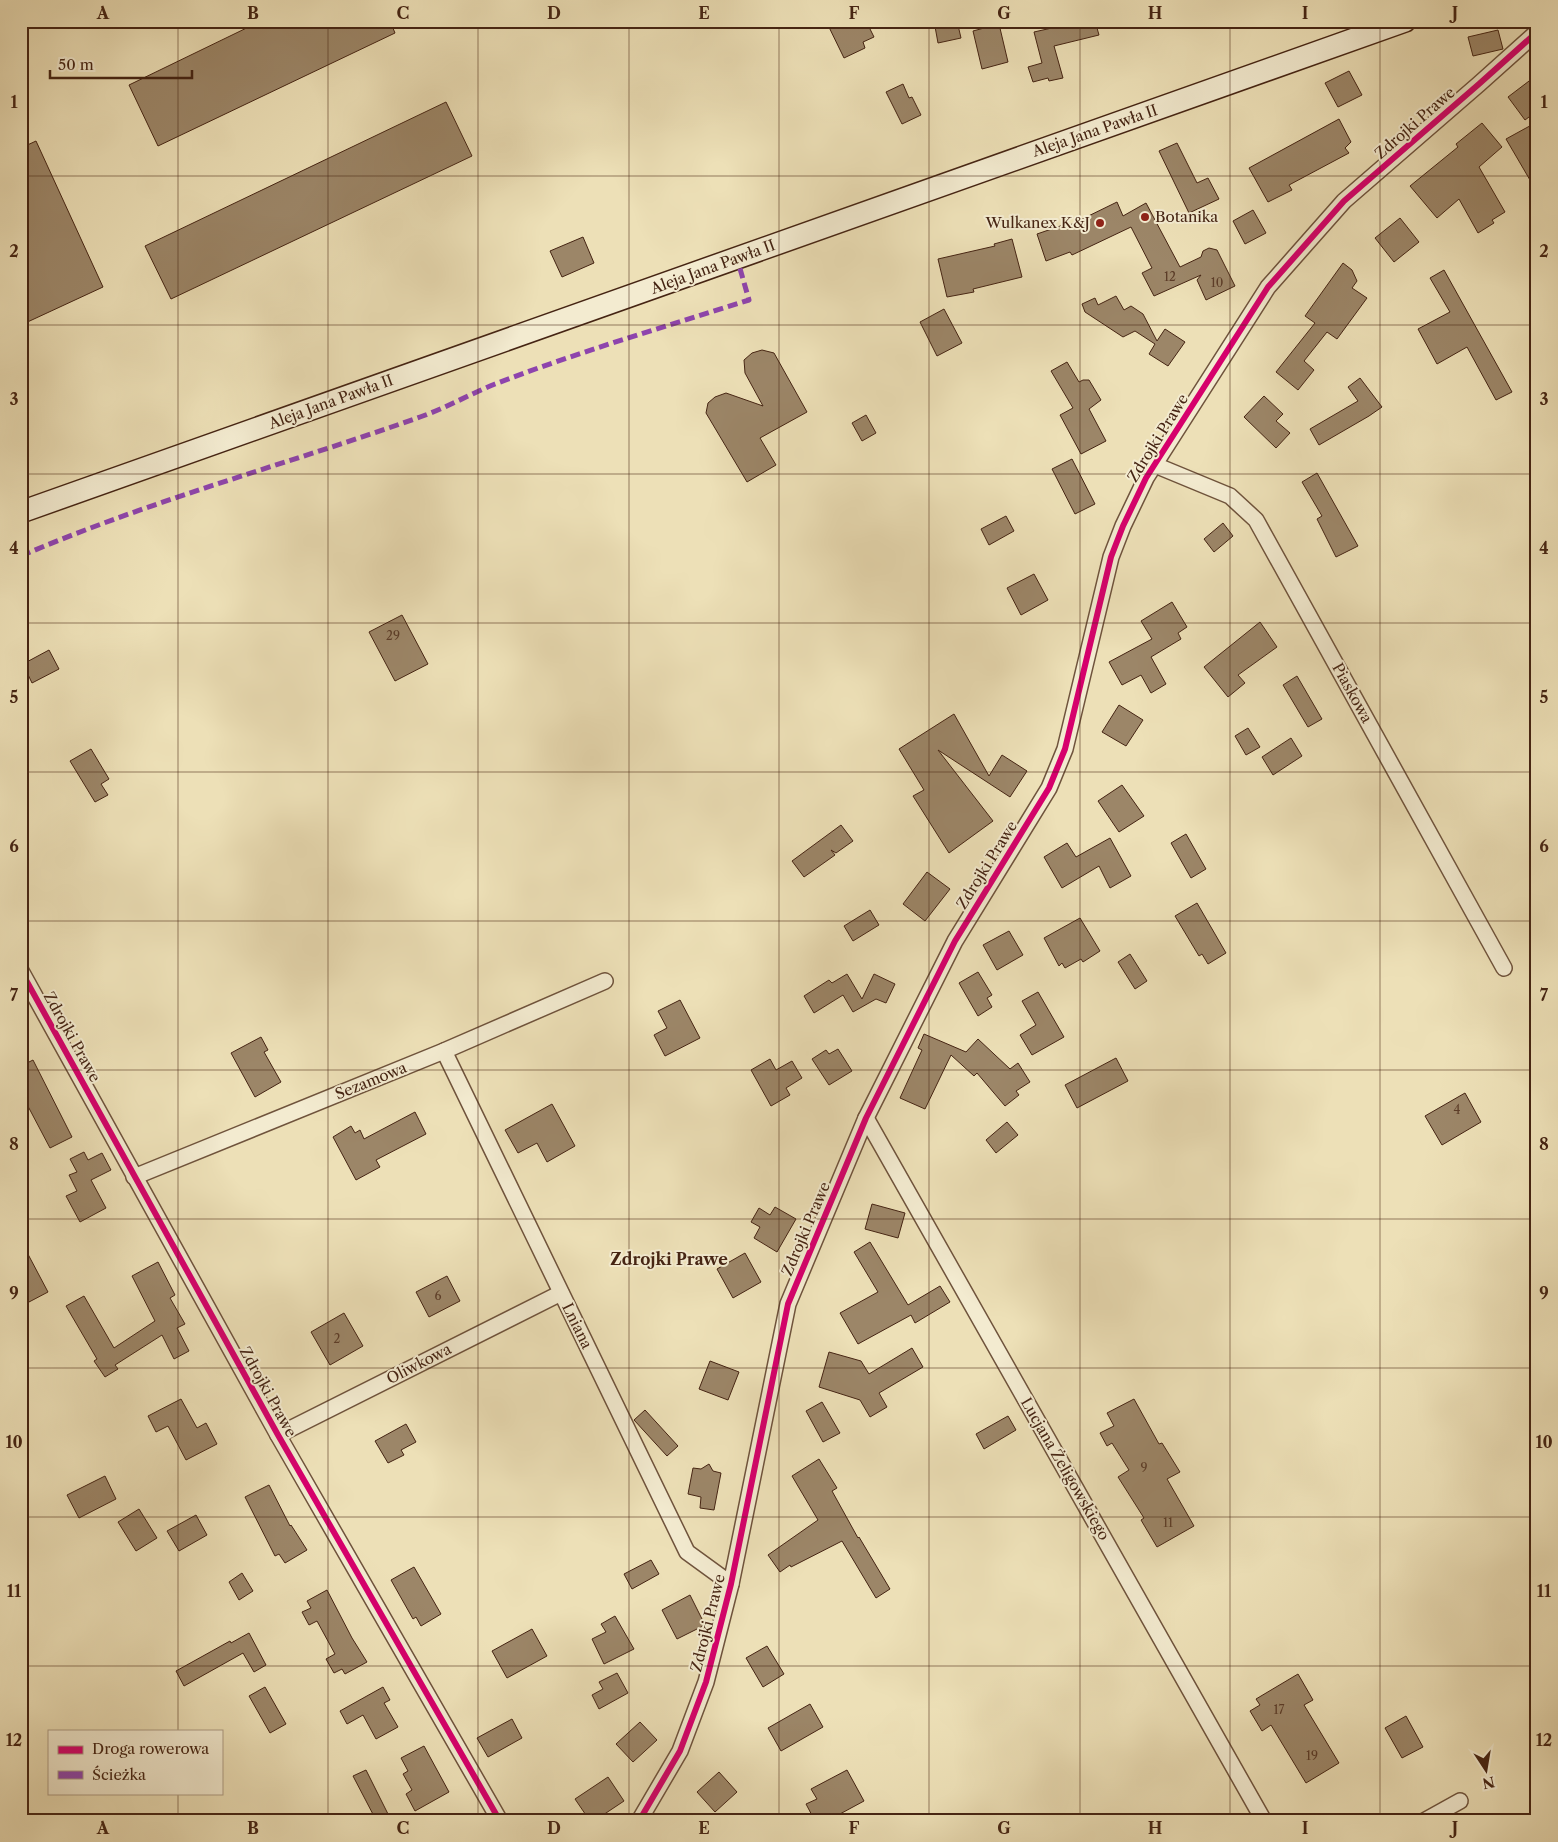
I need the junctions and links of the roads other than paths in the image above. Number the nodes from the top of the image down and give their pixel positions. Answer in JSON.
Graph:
{"nodes":[{"id":1,"x":1405,"y":21,"type":"edge"},
{"id":2,"x":1537,"y":32,"type":"edge"},
{"id":3,"x":1155,"y":465,"type":"junction"},
{"id":4,"x":21,"y":512,"type":"edge"},
{"id":5,"x":1504,"y":968,"type":"dead end"},
{"id":6,"x":21,"y":971,"type":"edge"},
{"id":7,"x":606,"y":981,"type":"dead end"},
{"id":8,"x":444,"y":1051,"type":"junction"},
{"id":9,"x":866,"y":1118,"type":"junction"},
{"id":10,"x":134,"y":1177,"type":"junction"},
{"id":11,"x":561,"y":1292,"type":"junction"},
{"id":12,"x":278,"y":1435,"type":"junction"},
{"id":13,"x":731,"y":1584,"type":"junction"},
{"id":14,"x":1460,"y":1801,"type":"dead end"},
{"id":15,"x":500,"y":1821,"type":"edge"},
{"id":16,"x":639,"y":1821,"type":"edge"},
{"id":17,"x":1264,"y":1821,"type":"edge"},
{"id":18,"x":1424,"y":1821,"type":"edge"}],
"edges":[{"from":1,"to":4,"type":"main road","name":"Aleja Jana Pawła II"},
{"from":2,"to":3,"type":"street","name":"Zdrojki Prawe"},
{"from":3,"to":5,"type":"street","name":"Piaskowa"},
{"from":3,"to":9,"type":"street","name":"Zdrojki Prawe"},
{"from":6,"to":10,"type":"street","name":"Zdrojki Prawe"},
{"from":7,"to":8,"type":"street","name":"Sezamowa"},
{"from":8,"to":10,"type":"street","name":"Sezamowa"},
{"from":8,"to":11,"type":"street","name":"Lniana"},
{"from":9,"to":13,"type":"street","name":"Zdrojki Prawe"},
{"from":9,"to":17,"type":"street","name":"Lucjana Żeligowskiego"},
{"from":10,"to":12,"type":"street","name":"Zdrojki Prawe"},
{"from":11,"to":12,"type":"street","name":"Oliwkowa"},
{"from":11,"to":13,"type":"street","name":"Lniana"},
{"from":12,"to":15,"type":"street","name":"Zdrojki Prawe"},
{"from":13,"to":16,"type":"street","name":"Zdrojki Prawe"},
{"from":14,"to":18,"type":"street"}]}
